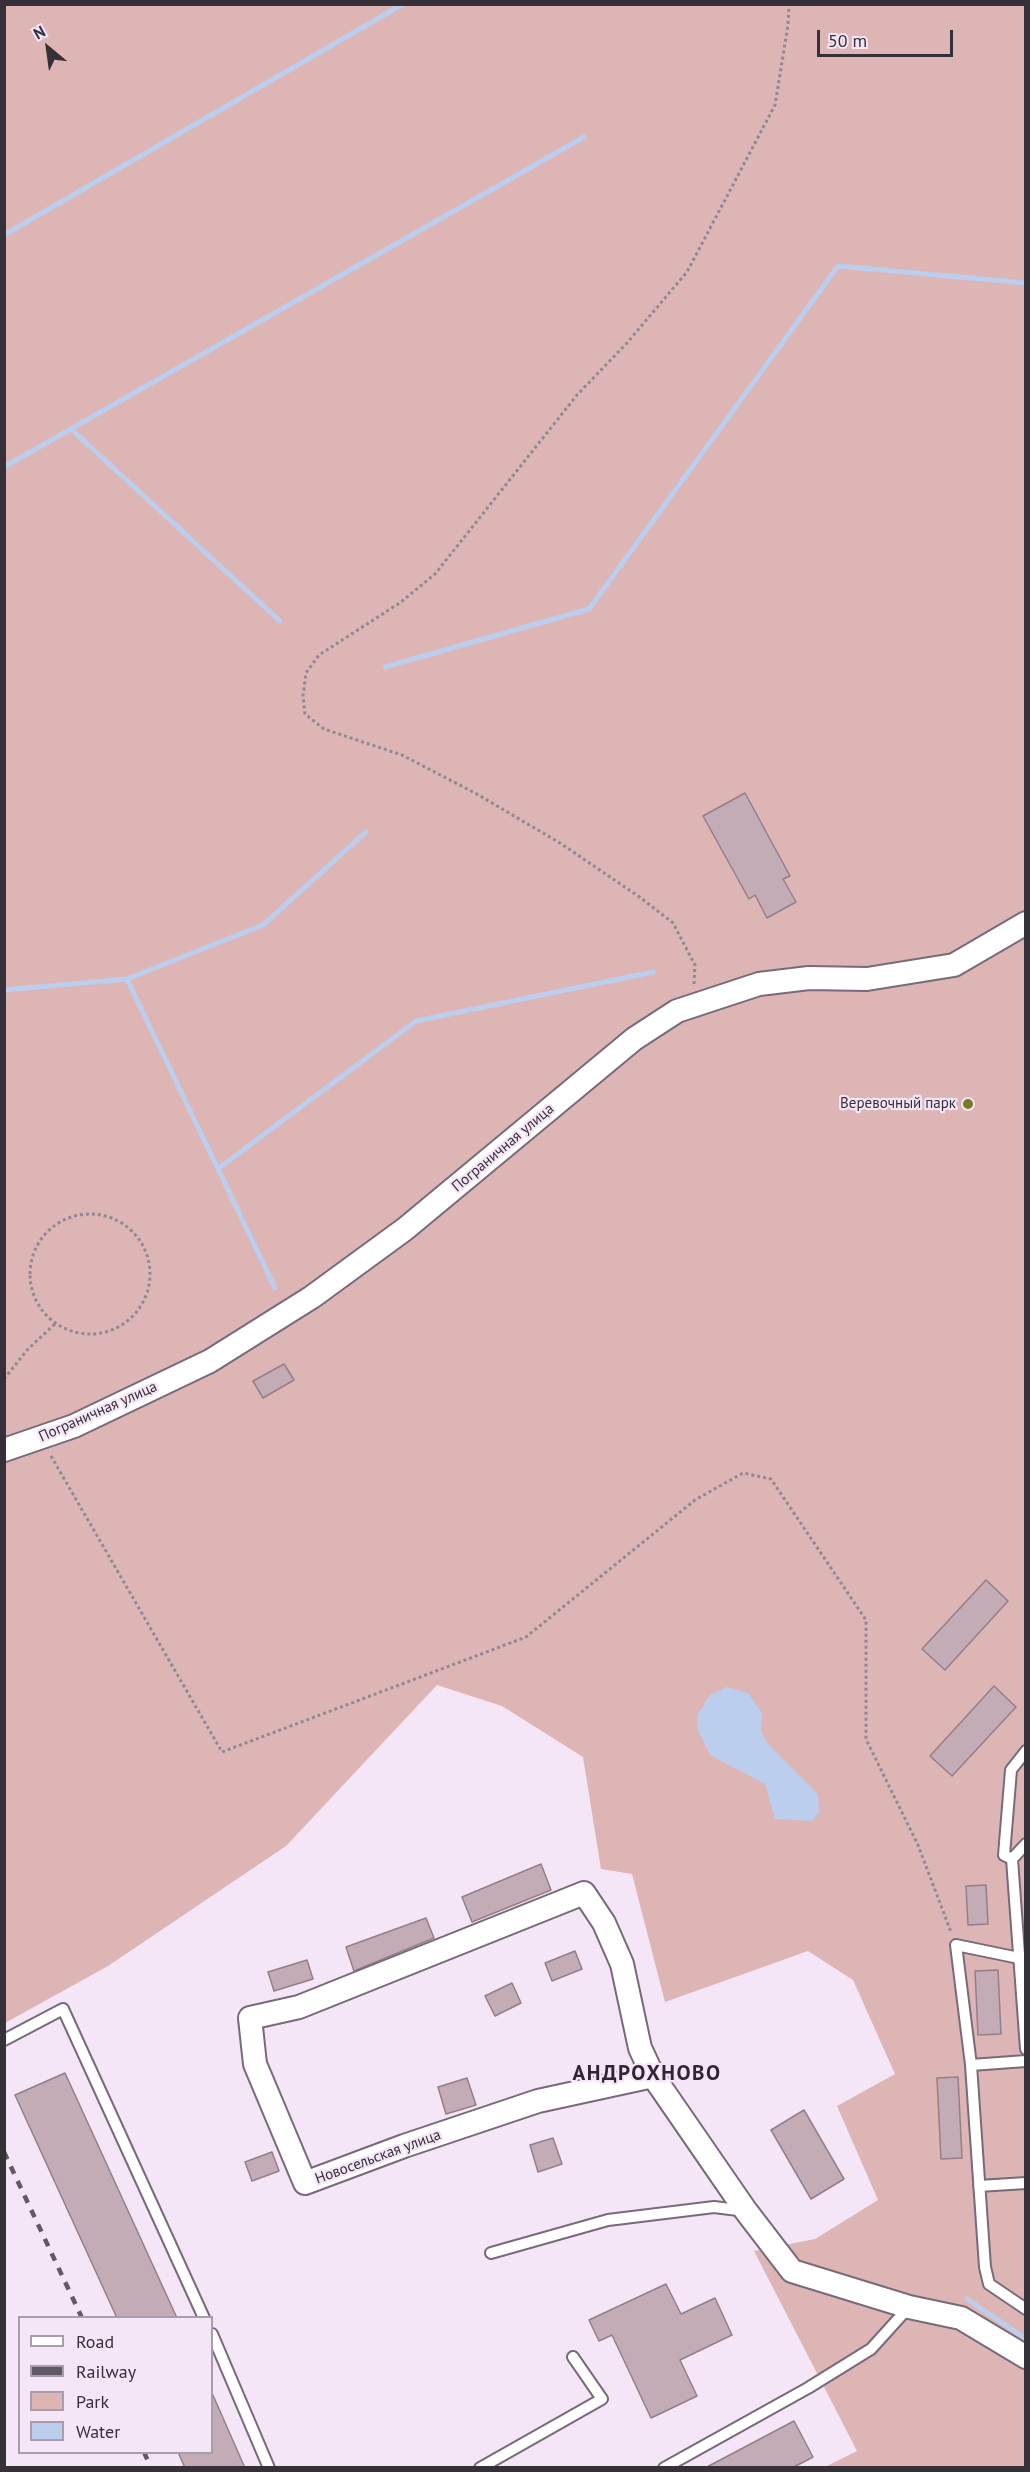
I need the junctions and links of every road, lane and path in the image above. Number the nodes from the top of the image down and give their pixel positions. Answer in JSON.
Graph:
{"nodes":[{"id":1,"x":789,"y":4,"type":"edge"},
{"id":2,"x":1026,"y":923,"type":"edge"},
{"id":3,"x":677,"y":1011,"type":"junction"},
{"id":4,"x":55,"y":1324,"type":"junction"},
{"id":5,"x":4,"y":1379,"type":"edge"},
{"id":6,"x":41,"y":1438,"type":"junction"},
{"id":7,"x":4,"y":1450,"type":"edge"},
{"id":8,"x":1026,"y":1751,"type":"edge"},
{"id":9,"x":1026,"y":1844,"type":"edge"},
{"id":10,"x":1012,"y":1859,"type":"junction"},
{"id":11,"x":1020,"y":1909,"type":"edge"},
{"id":12,"x":956,"y":1945,"type":"junction"},
{"id":13,"x":1019,"y":1958,"type":"junction"},
{"id":14,"x":1023,"y":1975,"type":"edge"},
{"id":15,"x":4,"y":2040,"type":"edge"},
{"id":16,"x":1025,"y":2041,"type":"edge"},
{"id":17,"x":1026,"y":2049,"type":"edge"},
{"id":18,"x":1026,"y":2061,"type":"edge"},
{"id":19,"x":971,"y":2065,"type":"junction"},
{"id":20,"x":653,"y":2076,"type":"junction"},
{"id":21,"x":1026,"y":2183,"type":"edge"},
{"id":22,"x":980,"y":2186,"type":"junction"},
{"id":23,"x":746,"y":2211,"type":"junction"},
{"id":24,"x":491,"y":2253,"type":"dead end"},
{"id":25,"x":909,"y":2307,"type":"junction"},
{"id":26,"x":1026,"y":2309,"type":"edge"},
{"id":27,"x":203,"y":2316,"type":"edge"},
{"id":28,"x":213,"y":2336,"type":"edge"},
{"id":29,"x":573,"y":2357,"type":"dead end"},
{"id":30,"x":1026,"y":2357,"type":"edge"},
{"id":31,"x":269,"y":2468,"type":"edge"},
{"id":32,"x":480,"y":2468,"type":"edge"},
{"id":33,"x":664,"y":2468,"type":"edge"}],
"edges":[{"from":1,"to":3,"type":"path"},
{"from":2,"to":3,"type":"street","name":"Пограничная улица"},
{"from":3,"to":6,"type":"street","name":"Пограничная улица"},
{"from":4,"to":4,"type":"path"},
{"from":4,"to":5,"type":"path"},
{"from":6,"to":7,"type":"street","name":"Пограничная улица"},
{"from":6,"to":12,"type":"path"},
{"from":8,"to":10,"type":"lane"},
{"from":9,"to":10,"type":"lane"},
{"from":10,"to":11,"type":"lane"},
{"from":11,"to":13,"type":"lane"},
{"from":12,"to":13,"type":"lane"},
{"from":12,"to":19,"type":"lane"},
{"from":13,"to":14,"type":"lane"},
{"from":14,"to":16,"type":"lane"},
{"from":15,"to":27,"type":"lane"},
{"from":16,"to":17,"type":"lane"},
{"from":18,"to":19,"type":"lane"},
{"from":19,"to":22,"type":"lane"},
{"from":20,"to":20,"type":"street","name":"Новосельская улица"},
{"from":20,"to":23,"type":"street"},
{"from":21,"to":22,"type":"lane"},
{"from":22,"to":26,"type":"lane"},
{"from":23,"to":24,"type":"lane"},
{"from":23,"to":25,"type":"street"},
{"from":25,"to":30,"type":"street"},
{"from":25,"to":33,"type":"lane"},
{"from":28,"to":31,"type":"lane"},
{"from":29,"to":32,"type":"lane"}]}
